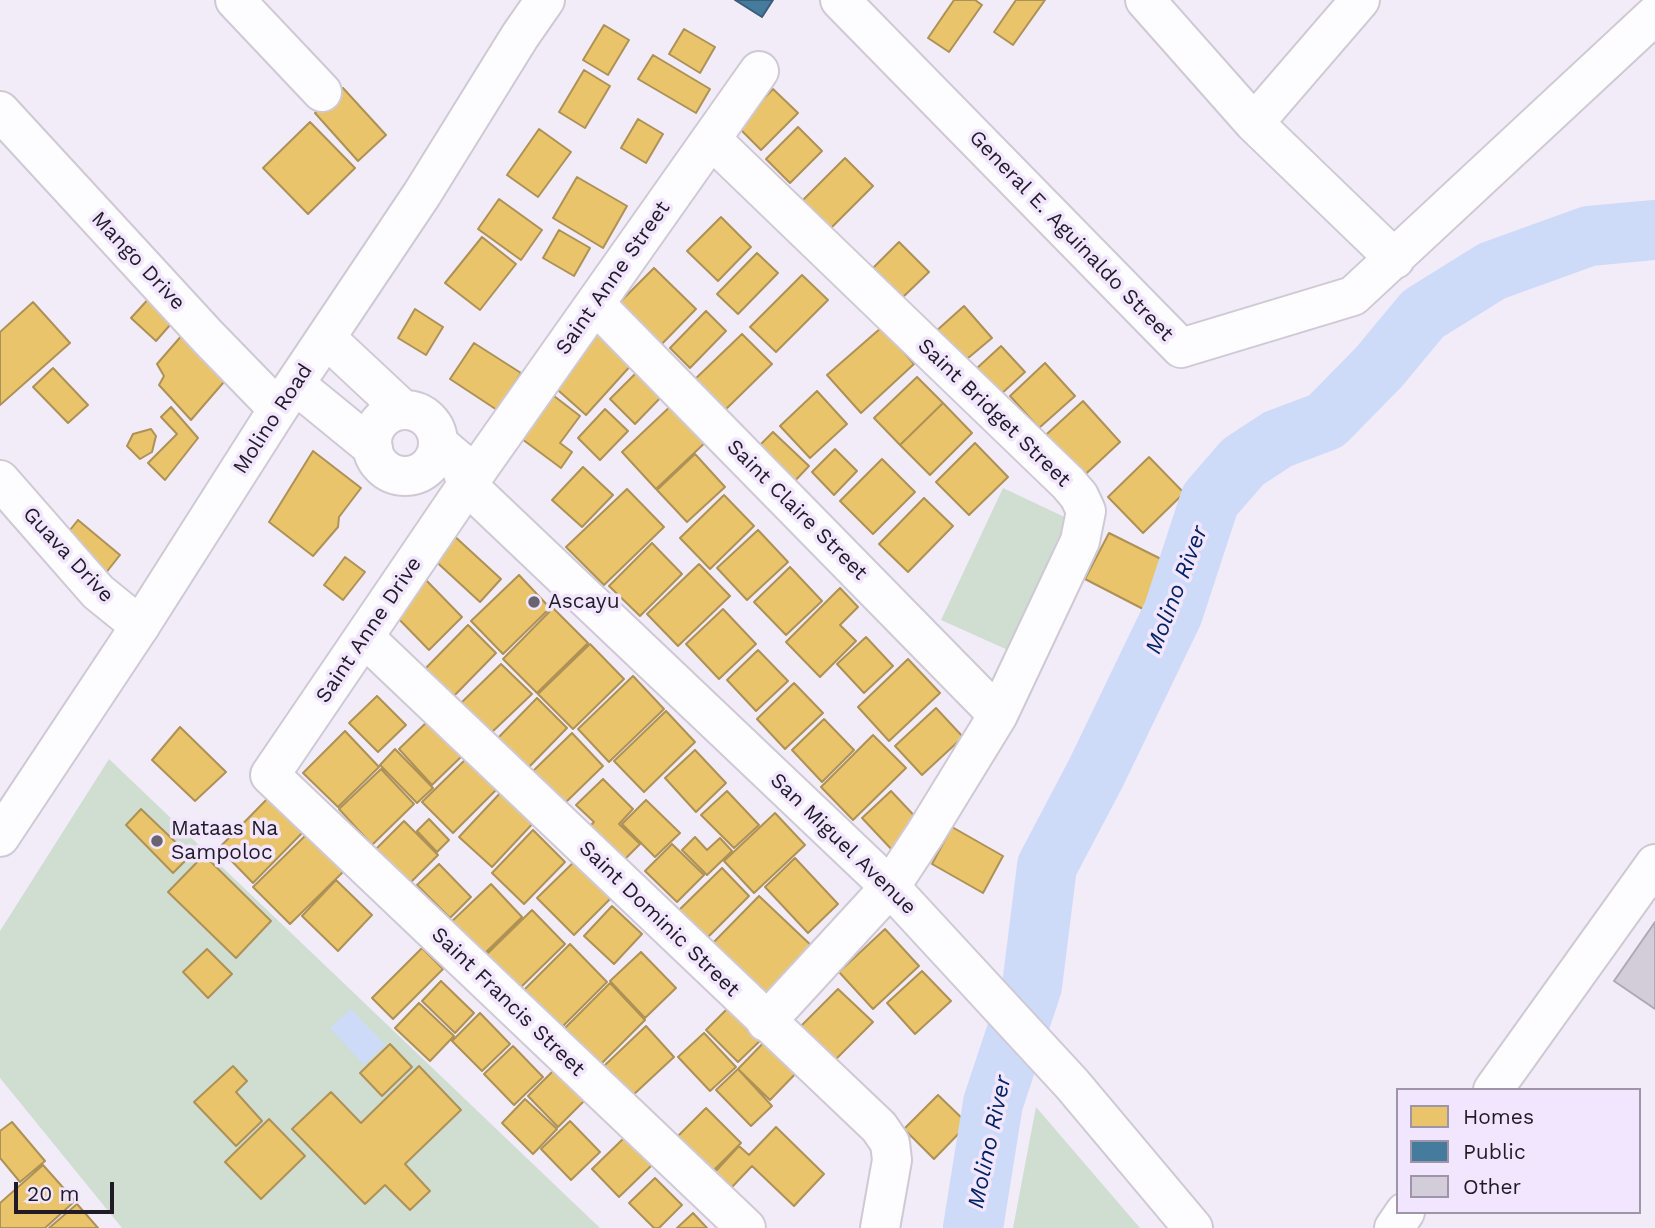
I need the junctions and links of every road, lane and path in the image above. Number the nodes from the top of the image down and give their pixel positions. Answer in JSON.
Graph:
{"nodes":[{"id":1,"x":235,"y":0,"type":"edge"},
{"id":2,"x":545,"y":0,"type":"edge"},
{"id":3,"x":840,"y":0,"type":"edge"},
{"id":4,"x":1360,"y":0,"type":"edge"},
{"id":5,"x":1153,"y":3,"type":"edge"},
{"id":6,"x":1655,"y":15,"type":"edge"},
{"id":7,"x":759,"y":71,"type":"dead end"},
{"id":8,"x":322,"y":92,"type":"dead end"},
{"id":9,"x":0,"y":111,"type":"edge"},
{"id":10,"x":1254,"y":123,"type":"junction"},
{"id":11,"x":711,"y":139,"type":"junction"},
{"id":12,"x":1395,"y":259,"type":"junction"},
{"id":13,"x":595,"y":304,"type":"junction"},
{"id":14,"x":326,"y":338,"type":"junction"},
{"id":15,"x":287,"y":397,"type":"junction"},
{"id":16,"x":403,"y":411,"type":"junction"},
{"id":17,"x":373,"y":448,"type":"junction"},
{"id":18,"x":431,"y":458,"type":"junction"},
{"id":19,"x":0,"y":480,"type":"edge"},
{"id":20,"x":467,"y":485,"type":"junction"},
{"id":21,"x":140,"y":626,"type":"junction"},
{"id":22,"x":364,"y":637,"type":"junction"},
{"id":23,"x":998,"y":715,"type":"junction"},
{"id":24,"x":270,"y":775,"type":"joint"},
{"id":25,"x":2,"y":828,"type":"edge"},
{"id":26,"x":1655,"y":864,"type":"edge"},
{"id":27,"x":890,"y":887,"type":"junction"},
{"id":28,"x":766,"y":1022,"type":"junction"},
{"id":29,"x":1494,"y":1088,"type":"edge"},
{"id":30,"x":746,"y":1228,"type":"edge"},
{"id":31,"x":880,"y":1228,"type":"edge"},
{"id":32,"x":1193,"y":1228,"type":"edge"}],
"edges":[{"from":1,"to":8,"type":"street"},
{"from":2,"to":14,"type":"street","name":"Molino Road"},
{"from":3,"to":12,"type":"street","name":"General E. Aguinaldo Street"},
{"from":4,"to":10,"type":"street"},
{"from":5,"to":10,"type":"street"},
{"from":6,"to":12,"type":"street","name":"General E. Aguinaldo Street"},
{"from":7,"to":11,"type":"street","name":"Saint Anne Street"},
{"from":9,"to":15,"type":"street","name":"Mango Drive"},
{"from":10,"to":12,"type":"street"},
{"from":11,"to":13,"type":"street","name":"Saint Anne Street"},
{"from":11,"to":23,"type":"street","name":"Saint Bridget Street"},
{"from":13,"to":20,"type":"street","name":"Saint Anne Street"},
{"from":13,"to":23,"type":"street","name":"Saint Claire Street"},
{"from":14,"to":15,"type":"street","name":"Molino Road"},
{"from":14,"to":16,"type":"street"},
{"from":15,"to":17,"type":"street"},
{"from":15,"to":21,"type":"street","name":"Molino Road"},
{"from":16,"to":17,"type":"street"},
{"from":16,"to":18,"type":"street"},
{"from":17,"to":18,"type":"street"},
{"from":18,"to":20,"type":"street","name":"San Miguel Avenue"},
{"from":19,"to":21,"type":"street","name":"Guava Drive"},
{"from":20,"to":22,"type":"street","name":"Saint Anne Drive"},
{"from":20,"to":27,"type":"street","name":"San Miguel Avenue"},
{"from":21,"to":25,"type":"street","name":"Molino Road"},
{"from":22,"to":24,"type":"street","name":"Saint Anne Drive"},
{"from":22,"to":28,"type":"street","name":"Saint Dominic Street"},
{"from":23,"to":27,"type":"street","name":"Saint Bridget Street"},
{"from":24,"to":30,"type":"street","name":"Saint Francis Street"},
{"from":26,"to":29,"type":"street"},
{"from":27,"to":28,"type":"street","name":"Saint Bridget Street"},
{"from":27,"to":32,"type":"street","name":"San Miguel Avenue"},
{"from":28,"to":31,"type":"street","name":"Saint Dominic Street"}]}
